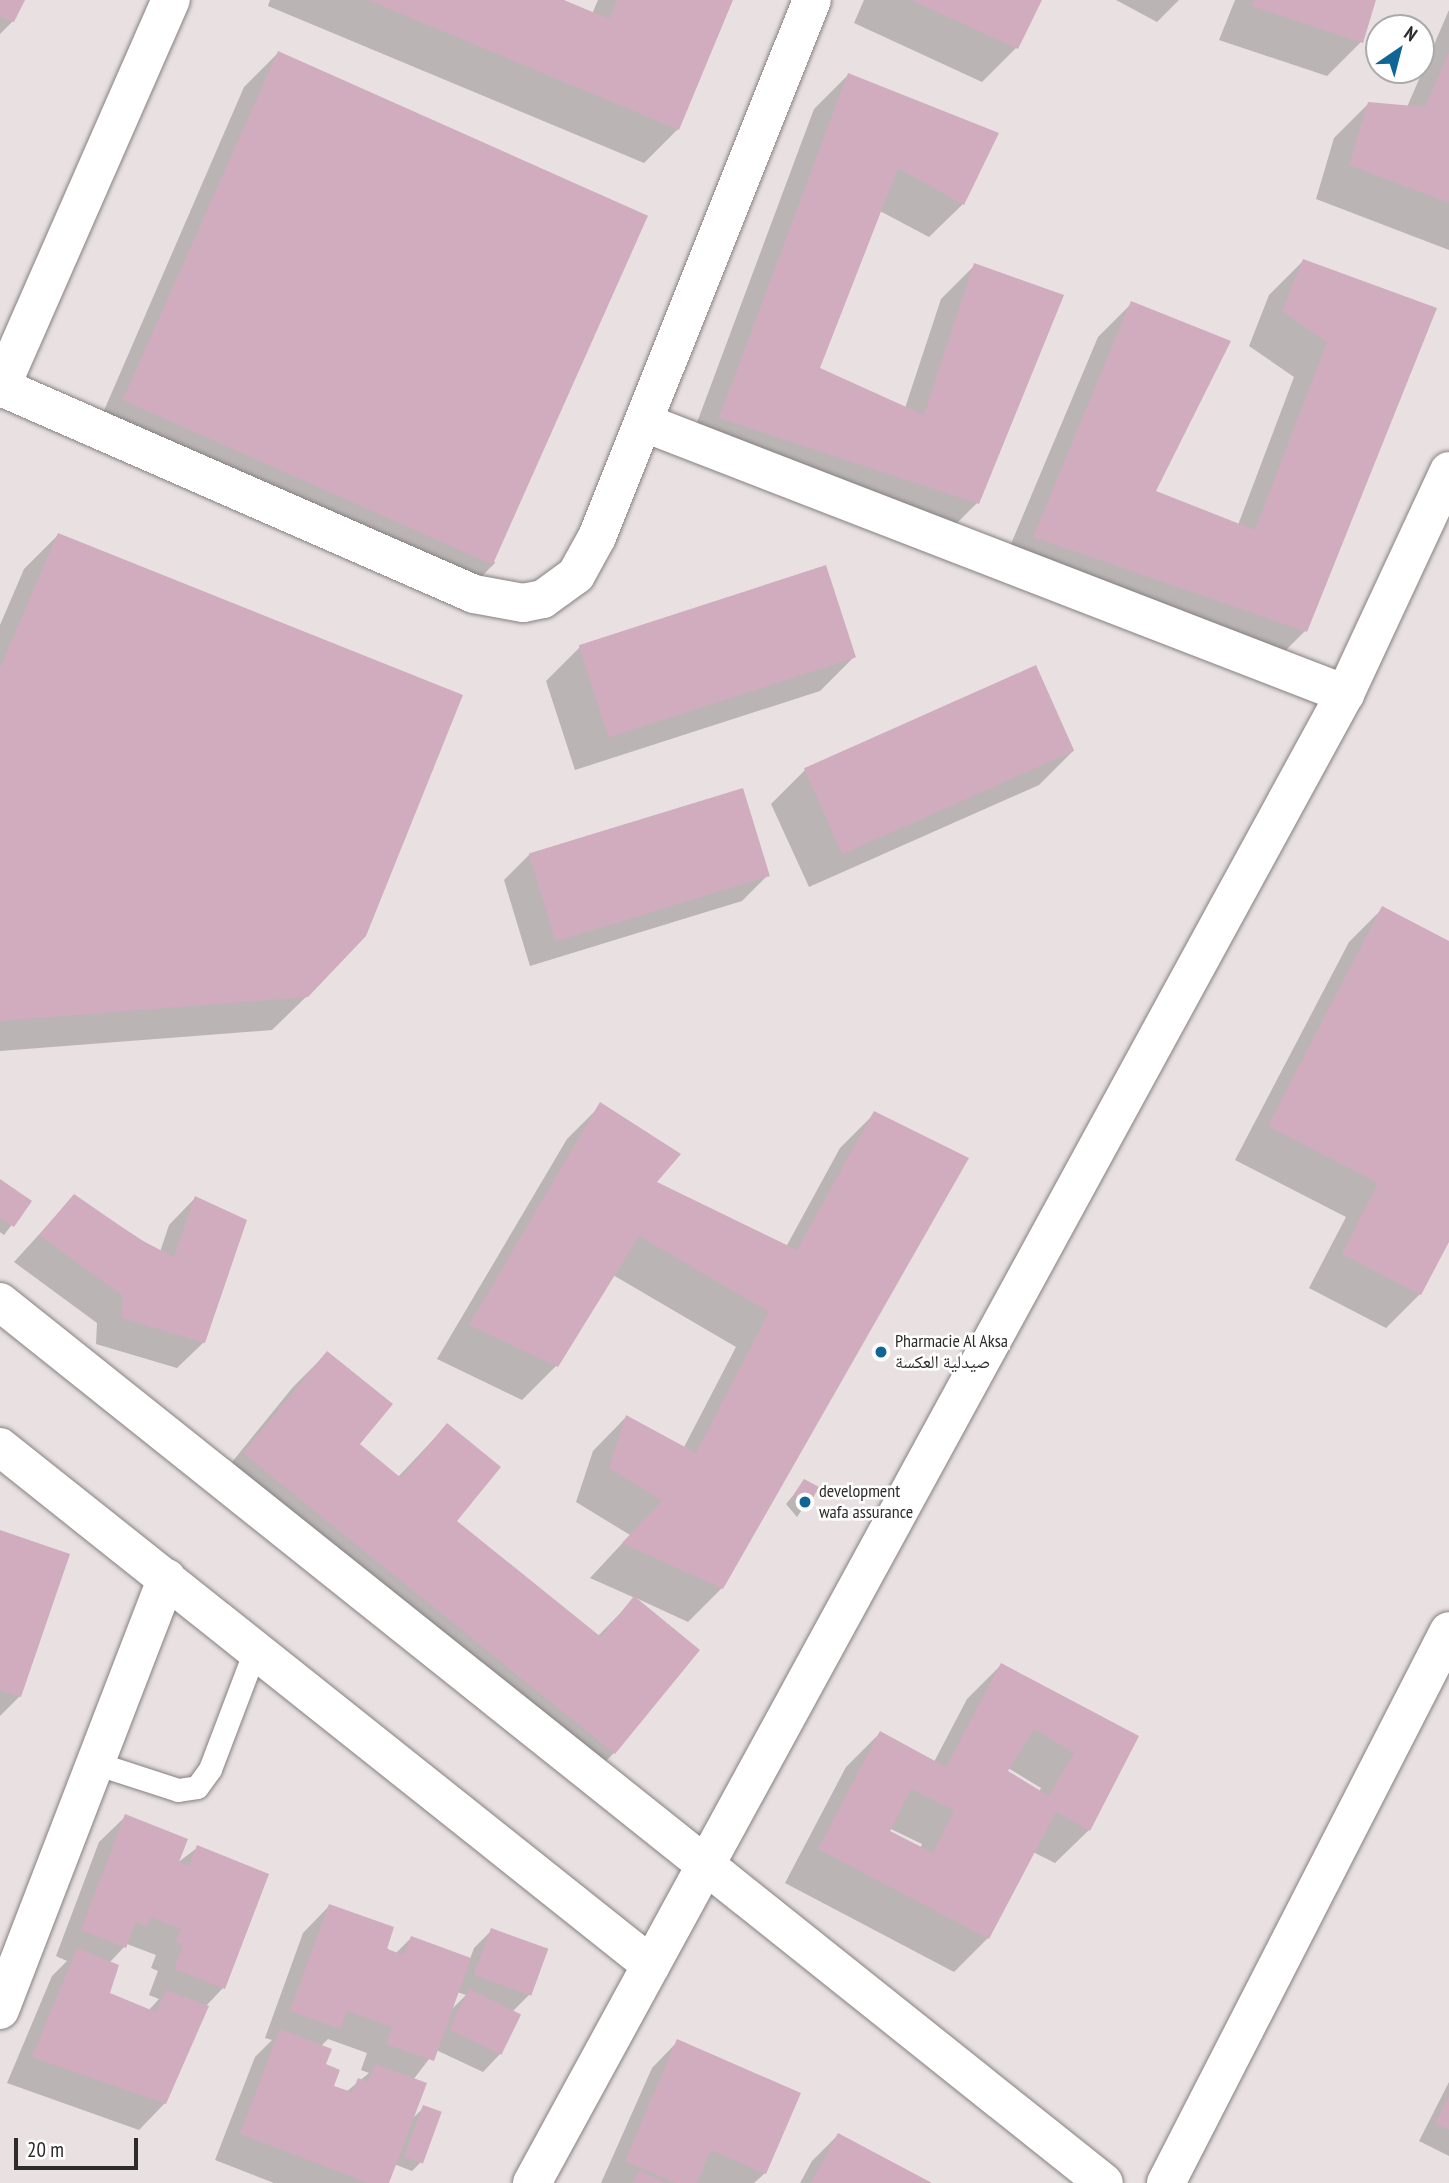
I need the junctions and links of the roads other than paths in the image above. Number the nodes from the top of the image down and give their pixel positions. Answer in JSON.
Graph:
{"nodes":[{"id":1,"x":171,"y":0,"type":"edge"},
{"id":2,"x":812,"y":0,"type":"edge"},
{"id":3,"x":0,"y":388,"type":"edge"},
{"id":4,"x":645,"y":423,"type":"junction"},
{"id":5,"x":1449,"y":471,"type":"edge"},
{"id":6,"x":1345,"y":694,"type":"junction"},
{"id":7,"x":0,"y":1302,"type":"edge"},
{"id":8,"x":0,"y":1447,"type":"edge"},
{"id":9,"x":166,"y":1578,"type":"junction"},
{"id":10,"x":1449,"y":1630,"type":"edge"},
{"id":11,"x":256,"y":1648,"type":"junction"},
{"id":12,"x":95,"y":1763,"type":"junction"},
{"id":13,"x":706,"y":1866,"type":"junction"},
{"id":14,"x":651,"y":1965,"type":"junction"},
{"id":15,"x":0,"y":2010,"type":"edge"},
{"id":16,"x":532,"y":2183,"type":"edge"},
{"id":17,"x":1104,"y":2183,"type":"edge"},
{"id":18,"x":1166,"y":2183,"type":"edge"}],
"edges":[{"from":1,"to":3,"type":"street"},
{"from":2,"to":4,"type":"street"},
{"from":3,"to":4,"type":"street"},
{"from":4,"to":6,"type":"street"},
{"from":5,"to":6,"type":"street"},
{"from":6,"to":13,"type":"street"},
{"from":7,"to":13,"type":"street"},
{"from":8,"to":9,"type":"street"},
{"from":9,"to":11,"type":"street"},
{"from":9,"to":12,"type":"street"},
{"from":10,"to":18,"type":"street"},
{"from":11,"to":12,"type":"lane"},
{"from":11,"to":14,"type":"street"},
{"from":12,"to":15,"type":"street"},
{"from":13,"to":14,"type":"street"},
{"from":13,"to":17,"type":"street"},
{"from":14,"to":16,"type":"street"}]}
